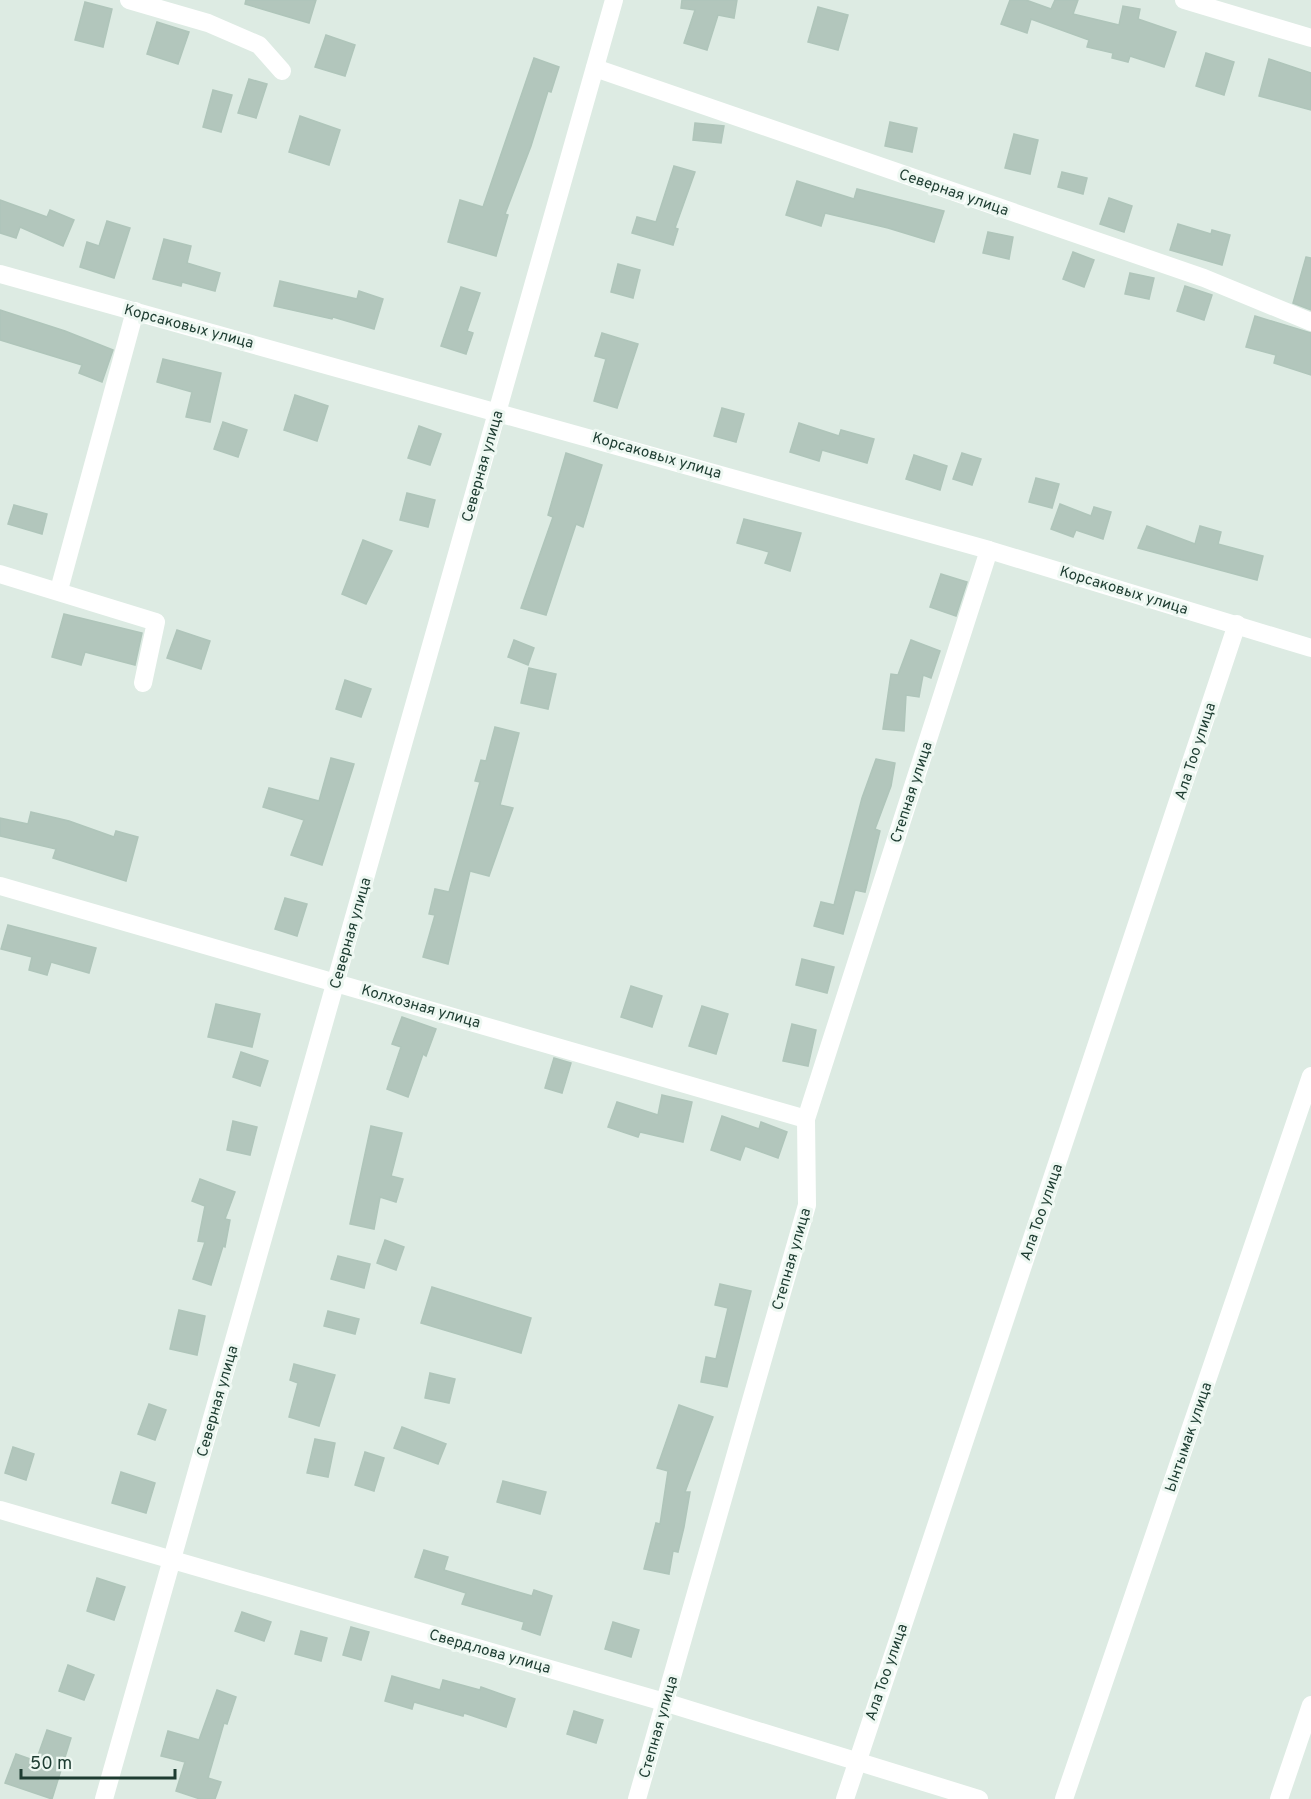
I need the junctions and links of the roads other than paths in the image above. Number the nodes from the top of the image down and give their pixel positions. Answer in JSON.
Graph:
{"nodes":[{"id":1,"x":129,"y":0,"type":"edge"},
{"id":2,"x":614,"y":0,"type":"edge"},
{"id":3,"x":1184,"y":0,"type":"edge"},
{"id":4,"x":1311,"y":38,"type":"edge"},
{"id":5,"x":595,"y":68,"type":"junction"},
{"id":6,"x":282,"y":71,"type":"dead end"},
{"id":7,"x":0,"y":274,"type":"edge"},
{"id":8,"x":135,"y":311,"type":"junction"},
{"id":9,"x":1311,"y":322,"type":"edge"},
{"id":10,"x":498,"y":410,"type":"junction"},
{"id":11,"x":989,"y":549,"type":"junction"},
{"id":12,"x":0,"y":574,"type":"edge"},
{"id":13,"x":59,"y":590,"type":"junction"},
{"id":14,"x":1237,"y":624,"type":"junction"},
{"id":15,"x":1311,"y":648,"type":"edge"},
{"id":16,"x":142,"y":683,"type":"dead end"},
{"id":17,"x":0,"y":886,"type":"edge"},
{"id":18,"x":336,"y":981,"type":"junction"},
{"id":19,"x":1311,"y":1076,"type":"edge"},
{"id":20,"x":806,"y":1119,"type":"junction"},
{"id":21,"x":0,"y":1510,"type":"edge"},
{"id":22,"x":172,"y":1559,"type":"junction"},
{"id":23,"x":664,"y":1702,"type":"junction"},
{"id":24,"x":1311,"y":1705,"type":"edge"},
{"id":25,"x":856,"y":1761,"type":"junction"},
{"id":26,"x":104,"y":1799,"type":"edge"},
{"id":27,"x":637,"y":1799,"type":"edge"},
{"id":28,"x":845,"y":1799,"type":"edge"},
{"id":29,"x":979,"y":1799,"type":"edge"},
{"id":30,"x":1064,"y":1799,"type":"edge"},
{"id":31,"x":1279,"y":1799,"type":"edge"}],
"edges":[{"from":1,"to":6,"type":"street"},
{"from":2,"to":5,"type":"street","name":"Северная улица"},
{"from":3,"to":4,"type":"street"},
{"from":5,"to":9,"type":"street","name":"Северная улица"},
{"from":5,"to":10,"type":"street","name":"Северная улица"},
{"from":7,"to":8,"type":"street","name":"Корсаковых улица"},
{"from":8,"to":10,"type":"street","name":"Корсаковых улица"},
{"from":8,"to":13,"type":"street"},
{"from":10,"to":11,"type":"street","name":"Корсаковых улица"},
{"from":10,"to":18,"type":"street","name":"Северная улица"},
{"from":11,"to":14,"type":"street","name":"Корсаковых улица"},
{"from":11,"to":20,"type":"street","name":"Степная улица"},
{"from":12,"to":13,"type":"street"},
{"from":13,"to":16,"type":"street"},
{"from":14,"to":15,"type":"street","name":"Корсаковых улица"},
{"from":14,"to":25,"type":"street","name":"Ала Тоо улица"},
{"from":17,"to":18,"type":"street","name":"Колхозная улица"},
{"from":18,"to":20,"type":"street","name":"Колхозная улица"},
{"from":18,"to":22,"type":"street","name":"Северная улица"},
{"from":19,"to":30,"type":"street","name":"Ынтымак улица"},
{"from":20,"to":23,"type":"street","name":"Степная улица"},
{"from":21,"to":22,"type":"street","name":"Свердлова улица"},
{"from":22,"to":23,"type":"street","name":"Свердлова улица"},
{"from":22,"to":26,"type":"street","name":"Северная улица"},
{"from":23,"to":25,"type":"street","name":"Свердлова улица"},
{"from":23,"to":27,"type":"street","name":"Степная улица"},
{"from":24,"to":31,"type":"street"},
{"from":25,"to":28,"type":"street","name":"Ала Тоо улица"},
{"from":25,"to":29,"type":"street","name":"Свердлова улица"}]}
